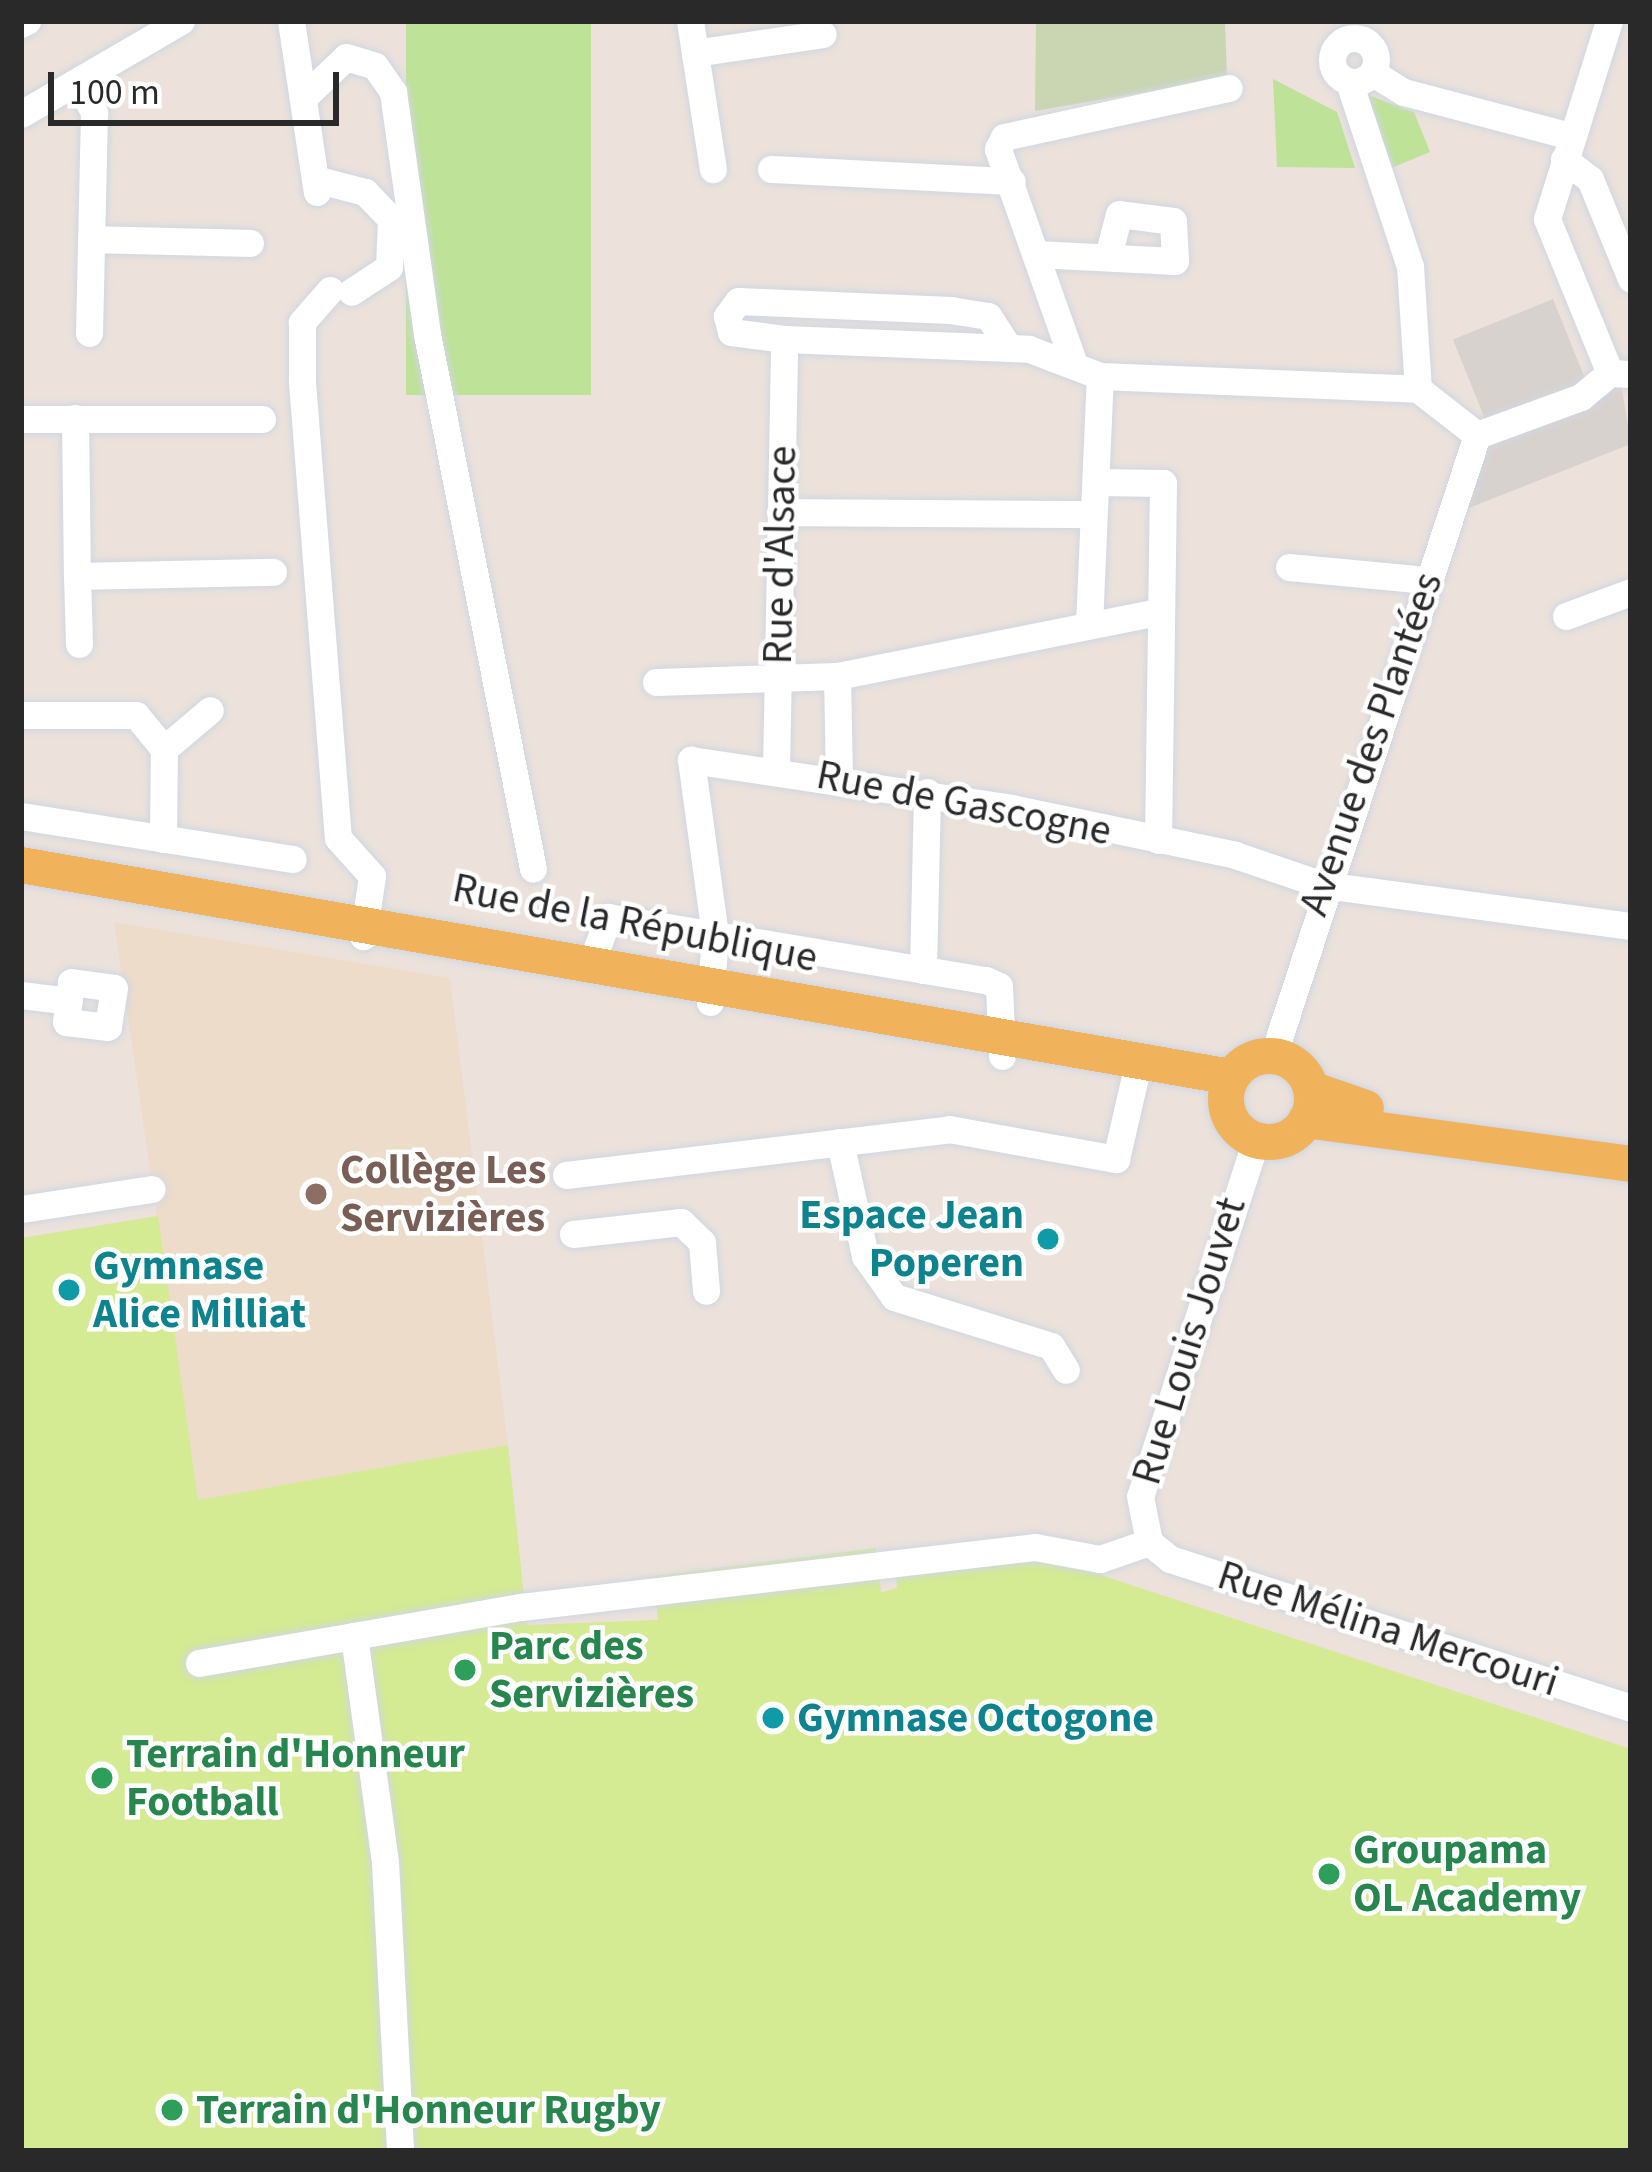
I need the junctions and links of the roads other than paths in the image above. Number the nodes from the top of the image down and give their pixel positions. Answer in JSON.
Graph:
{"nodes":[{"id":1,"x":181,"y":21,"type":"edge"},
{"id":2,"x":291,"y":21,"type":"edge"},
{"id":3,"x":690,"y":21,"type":"edge"},
{"id":4,"x":1386,"y":21,"type":"edge"},
{"id":5,"x":1609,"y":21,"type":"edge"},
{"id":6,"x":823,"y":34,"type":"dead end"},
{"id":7,"x":1363,"y":39,"type":"junction"},
{"id":8,"x":695,"y":53,"type":"junction"},
{"id":9,"x":1361,"y":77,"type":"junction"},
{"id":10,"x":78,"y":81,"type":"junction"},
{"id":11,"x":1229,"y":88,"type":"dead end"},
{"id":12,"x":303,"y":98,"type":"junction"},
{"id":13,"x":21,"y":114,"type":"edge"},
{"id":14,"x":1568,"y":148,"type":"junction"},
{"id":15,"x":713,"y":169,"type":"dead end"},
{"id":16,"x":770,"y":169,"type":"dead end"},
{"id":17,"x":1012,"y":181,"type":"junction"},
{"id":18,"x":405,"y":237,"type":"junction"},
{"id":19,"x":91,"y":239,"type":"junction"},
{"id":20,"x":250,"y":243,"type":"dead end"},
{"id":21,"x":1037,"y":254,"type":"junction"},
{"id":22,"x":1108,"y":256,"type":"dead end"},
{"id":23,"x":1631,"y":279,"type":"edge"},
{"id":24,"x":420,"y":281,"type":"junction"},
{"id":25,"x":336,"y":292,"type":"junction"},
{"id":26,"x":89,"y":333,"type":"dead end"},
{"id":27,"x":784,"y":339,"type":"junction"},
{"id":28,"x":1009,"y":348,"type":"junction"},
{"id":29,"x":1074,"y":364,"type":"junction"},
{"id":30,"x":1621,"y":374,"type":"edge"},
{"id":31,"x":1100,"y":376,"type":"junction"},
{"id":32,"x":1418,"y":389,"type":"junction"},
{"id":33,"x":75,"y":418,"type":"junction"},
{"id":34,"x":262,"y":418,"type":"dead end"},
{"id":35,"x":21,"y":419,"type":"edge"},
{"id":36,"x":1477,"y":435,"type":"junction"},
{"id":37,"x":1096,"y":482,"type":"junction"},
{"id":38,"x":780,"y":512,"type":"junction"},
{"id":39,"x":1093,"y":514,"type":"junction"},
{"id":40,"x":1289,"y":567,"type":"dead end"},
{"id":41,"x":273,"y":572,"type":"dead end"},
{"id":42,"x":77,"y":576,"type":"junction"},
{"id":43,"x":1426,"y":580,"type":"junction"},
{"id":44,"x":1631,"y":592,"type":"edge"},
{"id":45,"x":1161,"y":610,"type":"junction"},
{"id":46,"x":1566,"y":616,"type":"dead end"},
{"id":47,"x":1089,"y":625,"type":"junction"},
{"id":48,"x":79,"y":644,"type":"dead end"},
{"id":49,"x":837,"y":676,"type":"junction"},
{"id":50,"x":656,"y":682,"type":"dead end"},
{"id":51,"x":778,"y":683,"type":"junction"},
{"id":52,"x":210,"y":710,"type":"dead end"},
{"id":53,"x":21,"y":715,"type":"edge"},
{"id":54,"x":164,"y":749,"type":"junction"},
{"id":55,"x":776,"y":770,"type":"junction"},
{"id":56,"x":839,"y":776,"type":"junction"},
{"id":57,"x":927,"y":792,"type":"junction"},
{"id":58,"x":21,"y":816,"type":"edge"},
{"id":59,"x":164,"y":838,"type":"junction"},
{"id":60,"x":1159,"y":840,"type":"junction"},
{"id":61,"x":293,"y":859,"type":"dead end"},
{"id":62,"x":25,"y":863,"type":"edge"},
{"id":63,"x":533,"y":869,"type":"dead end"},
{"id":64,"x":1326,"y":874,"type":"junction"},
{"id":65,"x":1631,"y":926,"type":"edge"},
{"id":66,"x":364,"y":927,"type":"junction"},
{"id":67,"x":715,"y":935,"type":"junction"},
{"id":68,"x":592,"y":962,"type":"junction"},
{"id":69,"x":923,"y":970,"type":"junction"},
{"id":70,"x":712,"y":993,"type":"junction"},
{"id":71,"x":21,"y":995,"type":"edge"},
{"id":72,"x":69,"y":1001,"type":"dead end"},
{"id":73,"x":1002,"y":1047,"type":"junction"},
{"id":74,"x":1274,"y":1056,"type":"junction"},
{"id":75,"x":1134,"y":1081,"type":"junction"},
{"id":76,"x":1228,"y":1090,"type":"junction"},
{"id":77,"x":1308,"y":1105,"type":"junction"},
{"id":78,"x":1256,"y":1140,"type":"junction"},
{"id":79,"x":840,"y":1142,"type":"junction"},
{"id":80,"x":790,"y":1148,"type":"junction"},
{"id":81,"x":1631,"y":1148,"type":"edge"},
{"id":82,"x":1631,"y":1163,"type":"edge"},
{"id":83,"x":566,"y":1175,"type":"dead end"},
{"id":84,"x":849,"y":1187,"type":"junction"},
{"id":85,"x":151,"y":1189,"type":"dead end"},
{"id":86,"x":21,"y":1209,"type":"edge"},
{"id":87,"x":573,"y":1234,"type":"dead end"},
{"id":88,"x":706,"y":1291,"type":"dead end"},
{"id":89,"x":1066,"y":1370,"type":"dead end"},
{"id":90,"x":1149,"y":1542,"type":"junction"},
{"id":91,"x":354,"y":1636,"type":"junction"},
{"id":92,"x":199,"y":1663,"type":"dead end"},
{"id":93,"x":1631,"y":1708,"type":"edge"},
{"id":94,"x":400,"y":2151,"type":"edge"}],
"edges":[{"from":1,"to":10,"type":"street"},
{"from":2,"to":12,"type":"street"},
{"from":3,"to":8,"type":"street"},
{"from":4,"to":7,"type":"street"},
{"from":5,"to":14,"type":"street"},
{"from":6,"to":8,"type":"street"},
{"from":7,"to":9,"type":"street"},
{"from":7,"to":9,"type":"street"},
{"from":8,"to":15,"type":"street"},
{"from":9,"to":14,"type":"street"},
{"from":9,"to":32,"type":"street"},
{"from":10,"to":13,"type":"street"},
{"from":10,"to":19,"type":"street"},
{"from":11,"to":17,"type":"street"},
{"from":12,"to":18,"type":"street"},
{"from":12,"to":18,"type":"street"},
{"from":14,"to":23,"type":"street"},
{"from":14,"to":30,"type":"street"},
{"from":16,"to":17,"type":"street"},
{"from":17,"to":21,"type":"street"},
{"from":18,"to":24,"type":"street"},
{"from":18,"to":25,"type":"street"},
{"from":19,"to":20,"type":"street"},
{"from":19,"to":26,"type":"street"},
{"from":21,"to":22,"type":"street"},
{"from":21,"to":29,"type":"street"},
{"from":24,"to":25,"type":"street"},
{"from":24,"to":63,"type":"street"},
{"from":25,"to":66,"type":"street"},
{"from":27,"to":28,"type":"street"},
{"from":27,"to":28,"type":"street"},
{"from":27,"to":38,"type":"street","name":"Rue d'Alsace"},
{"from":28,"to":29,"type":"street"},
{"from":29,"to":31,"type":"street"},
{"from":30,"to":36,"type":"street"},
{"from":31,"to":32,"type":"street"},
{"from":31,"to":37,"type":"street"},
{"from":32,"to":36,"type":"street"},
{"from":33,"to":34,"type":"street"},
{"from":33,"to":35,"type":"street"},
{"from":33,"to":42,"type":"street"},
{"from":36,"to":43,"type":"street","name":"Avenue des Plantées"},
{"from":37,"to":39,"type":"street"},
{"from":37,"to":45,"type":"street"},
{"from":38,"to":39,"type":"street"},
{"from":38,"to":51,"type":"street","name":"Rue d'Alsace"},
{"from":39,"to":47,"type":"street"},
{"from":40,"to":43,"type":"street"},
{"from":41,"to":42,"type":"street"},
{"from":42,"to":48,"type":"street"},
{"from":43,"to":64,"type":"street","name":"Avenue des Plantées"},
{"from":44,"to":46,"type":"street"},
{"from":45,"to":47,"type":"street"},
{"from":45,"to":60,"type":"street"},
{"from":47,"to":49,"type":"street"},
{"from":49,"to":51,"type":"street"},
{"from":49,"to":56,"type":"street"},
{"from":50,"to":51,"type":"street"},
{"from":51,"to":55,"type":"street","name":"Rue d'Alsace"},
{"from":52,"to":54,"type":"street"},
{"from":53,"to":54,"type":"street"},
{"from":54,"to":59,"type":"street"},
{"from":55,"to":56,"type":"street","name":"Rue de Gascogne"},
{"from":55,"to":67,"type":"street","name":"Rue de Gascogne"},
{"from":56,"to":57,"type":"street","name":"Rue de Gascogne"},
{"from":57,"to":60,"type":"street","name":"Rue de Gascogne"},
{"from":57,"to":69,"type":"street"},
{"from":58,"to":59,"type":"street"},
{"from":59,"to":61,"type":"street"},
{"from":60,"to":64,"type":"street","name":"Rue de Gascogne"},
{"from":62,"to":66,"type":"main road","name":"Rue de la République"},
{"from":64,"to":65,"type":"street","name":"Rue de Gascogne"},
{"from":64,"to":74,"type":"street","name":"Avenue des Plantées"},
{"from":66,"to":68,"type":"main road","name":"Rue de la République"},
{"from":66,"to":70,"type":"main road","name":"Rue de la République"},
{"from":67,"to":68,"type":"street"},
{"from":67,"to":69,"type":"street"},
{"from":67,"to":70,"type":"street"},
{"from":68,"to":70,"type":"main road","name":"Rue de la République"},
{"from":69,"to":73,"type":"street"},
{"from":70,"to":73,"type":"main road","name":"Rue de la République"},
{"from":71,"to":72,"type":"street"},
{"from":73,"to":75,"type":"main road","name":"Rue de la République"},
{"from":73,"to":76,"type":"main road","name":"Rue de la République"},
{"from":74,"to":76,"type":"main road"},
{"from":74,"to":77,"type":"main road"},
{"from":75,"to":76,"type":"main road","name":"Rue de la République"},
{"from":75,"to":79,"type":"street"},
{"from":76,"to":78,"type":"main road"},
{"from":77,"to":78,"type":"main road"},
{"from":77,"to":81,"type":"main road"},
{"from":77,"to":82,"type":"main road"},
{"from":78,"to":90,"type":"street","name":"Rue Louis Jouvet"},
{"from":79,"to":80,"type":"street"},
{"from":79,"to":84,"type":"street"},
{"from":80,"to":83,"type":"street"},
{"from":80,"to":84,"type":"street"},
{"from":84,"to":89,"type":"street"},
{"from":85,"to":86,"type":"street"},
{"from":87,"to":88,"type":"street"},
{"from":90,"to":91,"type":"street"},
{"from":90,"to":93,"type":"street","name":"Rue Mélina Mercouri"},
{"from":91,"to":92,"type":"street"},
{"from":91,"to":94,"type":"street"}]}
